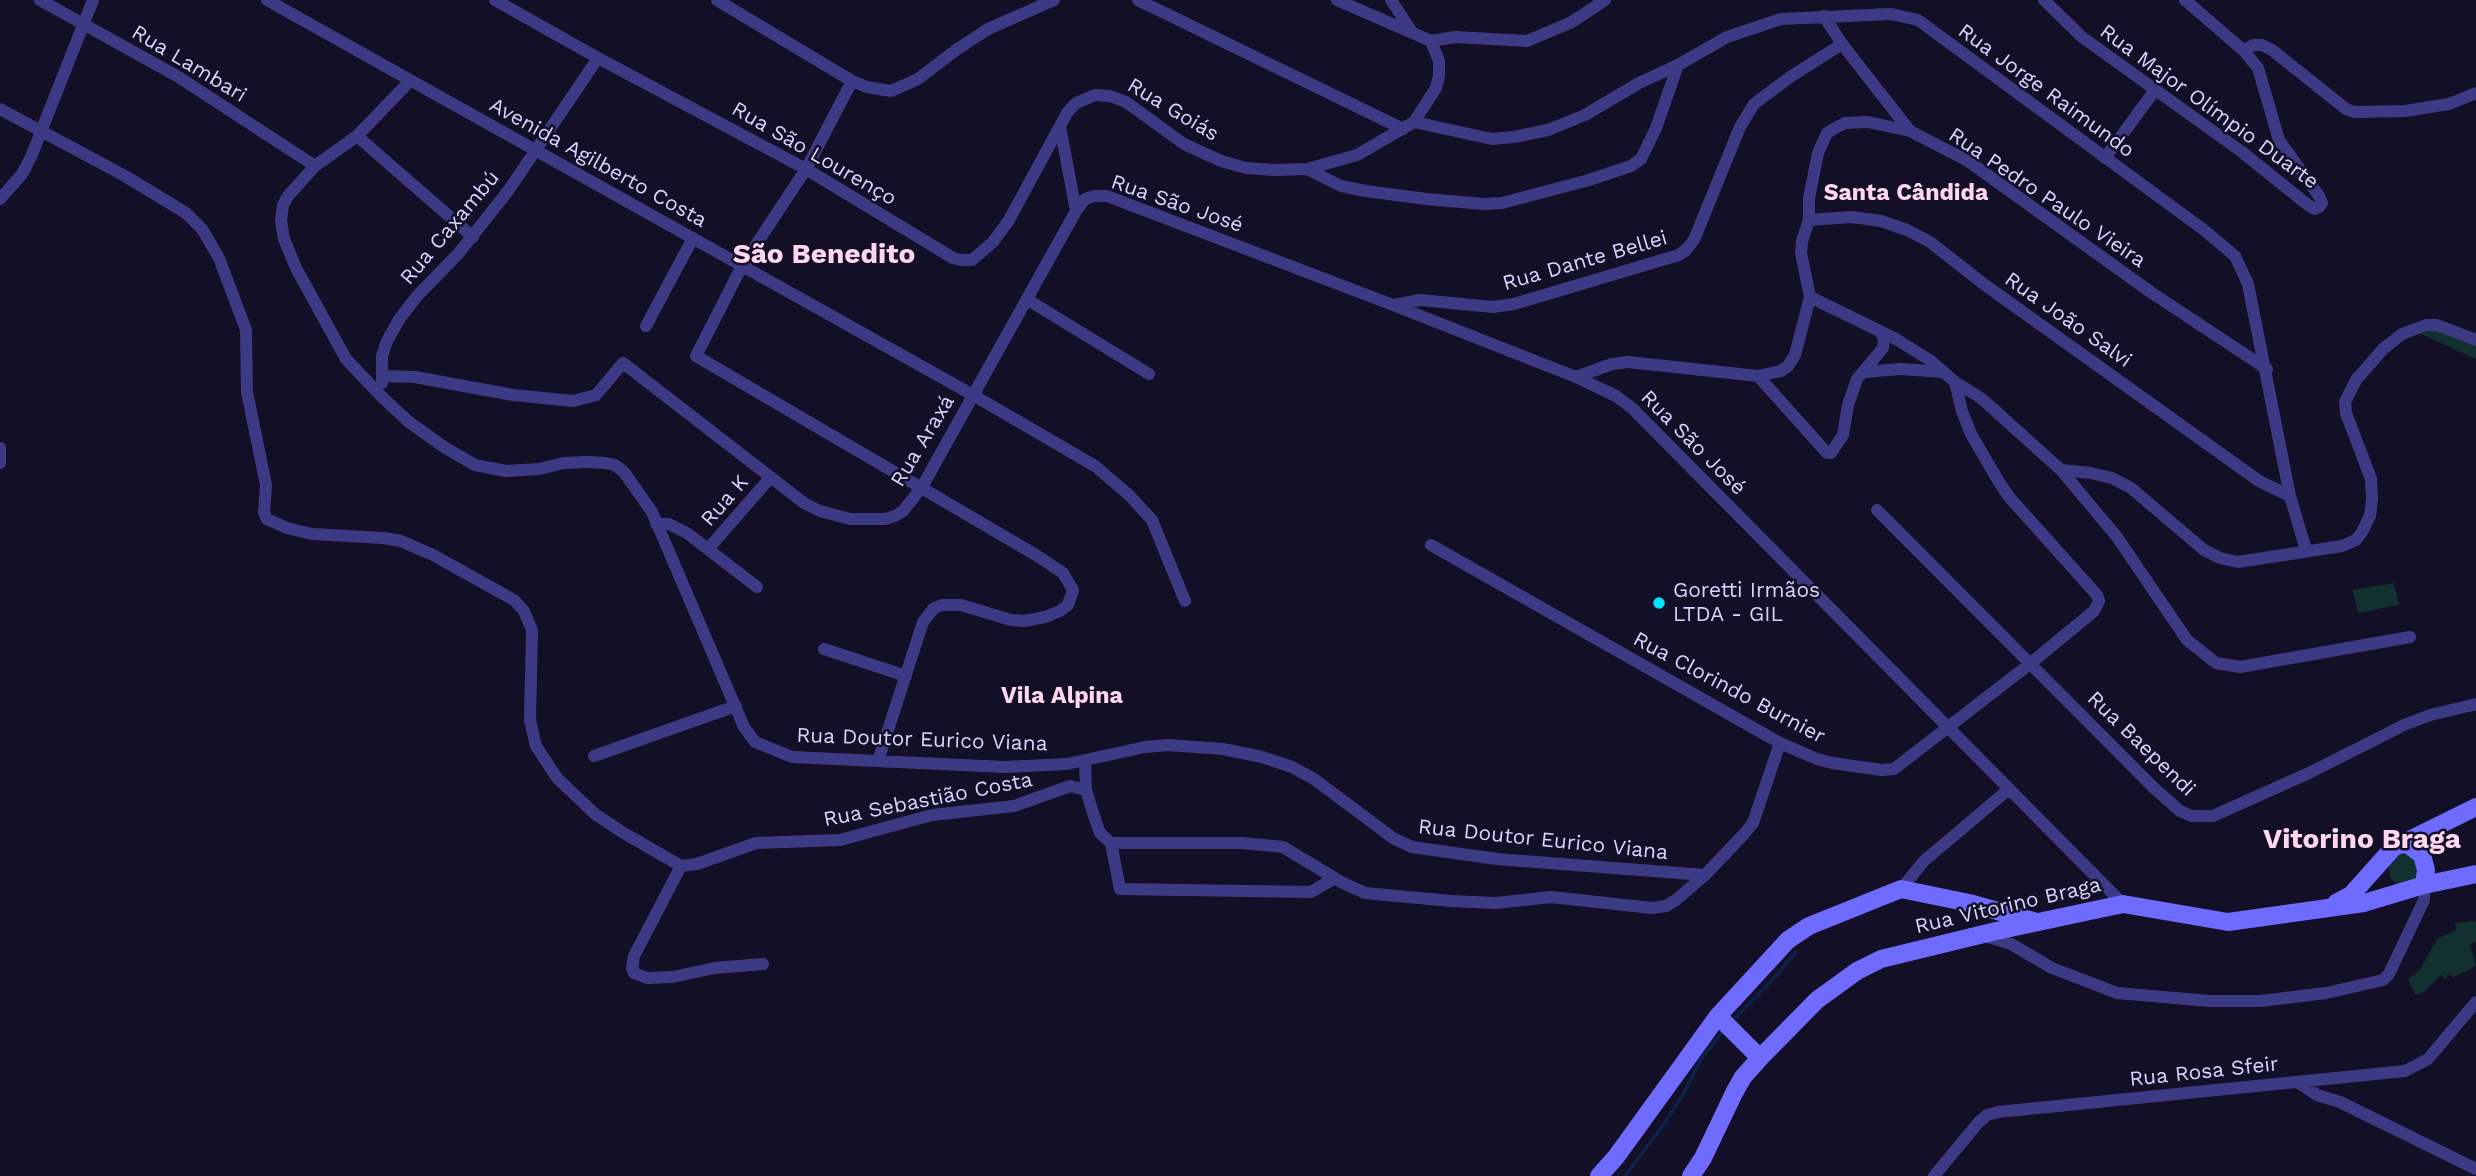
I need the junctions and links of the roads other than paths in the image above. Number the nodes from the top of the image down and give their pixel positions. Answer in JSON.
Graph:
{"nodes":[{"id":1,"x":40,"y":0,"type":"edge"},
{"id":2,"x":93,"y":0,"type":"edge"},
{"id":3,"x":267,"y":0,"type":"edge"},
{"id":4,"x":495,"y":0,"type":"edge"},
{"id":5,"x":718,"y":0,"type":"edge"},
{"id":6,"x":1054,"y":0,"type":"edge"},
{"id":7,"x":1138,"y":0,"type":"edge"},
{"id":8,"x":1337,"y":0,"type":"edge"},
{"id":9,"x":1391,"y":0,"type":"edge"},
{"id":10,"x":1605,"y":0,"type":"edge"},
{"id":11,"x":2044,"y":0,"type":"edge"},
{"id":12,"x":2185,"y":0,"type":"edge"},
{"id":13,"x":1824,"y":16,"type":"junction"},
{"id":14,"x":83,"y":23,"type":"junction"},
{"id":15,"x":1413,"y":33,"type":"junction"},
{"id":16,"x":1431,"y":41,"type":"junction"},
{"id":17,"x":1842,"y":44,"type":"junction"},
{"id":18,"x":2244,"y":51,"type":"junction"},
{"id":19,"x":598,"y":58,"type":"junction"},
{"id":20,"x":1678,"y":65,"type":"junction"},
{"id":21,"x":852,"y":80,"type":"junction"},
{"id":22,"x":410,"y":81,"type":"junction"},
{"id":23,"x":2155,"y":90,"type":"junction"},
{"id":24,"x":2476,"y":93,"type":"edge"},
{"id":25,"x":0,"y":109,"type":"edge"},
{"id":26,"x":1408,"y":125,"type":"junction"},
{"id":27,"x":1060,"y":126,"type":"junction"},
{"id":28,"x":40,"y":131,"type":"junction"},
{"id":29,"x":1910,"y":131,"type":"junction"},
{"id":30,"x":357,"y":136,"type":"junction"},
{"id":31,"x":536,"y":150,"type":"junction"},
{"id":32,"x":2105,"y":158,"type":"junction"},
{"id":33,"x":315,"y":166,"type":"junction"},
{"id":34,"x":806,"y":169,"type":"junction"},
{"id":35,"x":1307,"y":169,"type":"junction"},
{"id":36,"x":0,"y":199,"type":"edge"},
{"id":37,"x":1076,"y":211,"type":"junction"},
{"id":38,"x":1809,"y":220,"type":"junction"},
{"id":39,"x":473,"y":237,"type":"junction"},
{"id":40,"x":693,"y":238,"type":"junction"},
{"id":41,"x":742,"y":266,"type":"junction"},
{"id":42,"x":1810,"y":297,"type":"junction"},
{"id":43,"x":1028,"y":300,"type":"junction"},
{"id":44,"x":1393,"y":305,"type":"junction"},
{"id":45,"x":646,"y":326,"type":"dead end"},
{"id":46,"x":1880,"y":331,"type":"junction"},
{"id":47,"x":2476,"y":340,"type":"edge"},
{"id":48,"x":2267,"y":369,"type":"junction"},
{"id":49,"x":1864,"y":372,"type":"junction"},
{"id":50,"x":1945,"y":372,"type":"junction"},
{"id":51,"x":1149,"y":374,"type":"dead end"},
{"id":52,"x":383,"y":376,"type":"junction"},
{"id":53,"x":1758,"y":376,"type":"junction"},
{"id":54,"x":1576,"y":377,"type":"junction"},
{"id":55,"x":1955,"y":382,"type":"junction"},
{"id":56,"x":973,"y":396,"type":"junction"},
{"id":57,"x":382,"y":397,"type":"junction"},
{"id":58,"x":0,"y":448,"type":"edge"},
{"id":59,"x":0,"y":463,"type":"edge"},
{"id":60,"x":2061,"y":470,"type":"junction"},
{"id":61,"x":771,"y":478,"type":"junction"},
{"id":62,"x":922,"y":487,"type":"junction"},
{"id":63,"x":2290,"y":496,"type":"junction"},
{"id":64,"x":1877,"y":510,"type":"dead end"},
{"id":65,"x":656,"y":524,"type":"junction"},
{"id":66,"x":1431,"y":545,"type":"dead end"},
{"id":67,"x":708,"y":549,"type":"junction"},
{"id":68,"x":2306,"y":550,"type":"junction"},
{"id":69,"x":757,"y":587,"type":"dead end"},
{"id":70,"x":1185,"y":601,"type":"dead end"},
{"id":71,"x":2410,"y":638,"type":"dead end"},
{"id":72,"x":824,"y":649,"type":"dead end"},
{"id":73,"x":2031,"y":663,"type":"junction"},
{"id":74,"x":906,"y":676,"type":"junction"},
{"id":75,"x":2476,"y":704,"type":"edge"},
{"id":76,"x":736,"y":706,"type":"junction"},
{"id":77,"x":1949,"y":728,"type":"junction"},
{"id":78,"x":1780,"y":743,"type":"junction"},
{"id":79,"x":594,"y":756,"type":"dead end"},
{"id":80,"x":878,"y":761,"type":"junction"},
{"id":81,"x":1084,"y":762,"type":"junction"},
{"id":82,"x":1067,"y":764,"type":"junction"},
{"id":83,"x":1070,"y":786,"type":"junction"},
{"id":84,"x":2009,"y":789,"type":"junction"},
{"id":85,"x":1086,"y":790,"type":"junction"},
{"id":86,"x":2476,"y":807,"type":"edge"},
{"id":87,"x":1111,"y":842,"type":"junction"},
{"id":88,"x":2393,"y":849,"type":"junction"},
{"id":89,"x":681,"y":866,"type":"junction"},
{"id":90,"x":1916,"y":870,"type":"junction"},
{"id":91,"x":2476,"y":874,"type":"edge"},
{"id":92,"x":1705,"y":875,"type":"junction"},
{"id":93,"x":1335,"y":878,"type":"junction"},
{"id":94,"x":2424,"y":885,"type":"junction"},
{"id":95,"x":1901,"y":890,"type":"junction"},
{"id":96,"x":1925,"y":892,"type":"junction"},
{"id":97,"x":2401,"y":892,"type":"junction"},
{"id":98,"x":2123,"y":904,"type":"junction"},
{"id":99,"x":2326,"y":908,"type":"junction"},
{"id":100,"x":1997,"y":911,"type":"junction"},
{"id":101,"x":2028,"y":923,"type":"junction"},
{"id":102,"x":1989,"y":933,"type":"junction"},
{"id":103,"x":2011,"y":944,"type":"junction"},
{"id":104,"x":763,"y":964,"type":"dead end"},
{"id":105,"x":2476,"y":1002,"type":"edge"},
{"id":106,"x":1725,"y":1023,"type":"junction"},
{"id":107,"x":1760,"y":1058,"type":"junction"},
{"id":108,"x":2299,"y":1083,"type":"junction"},
{"id":109,"x":2476,"y":1169,"type":"edge"},
{"id":110,"x":1599,"y":1176,"type":"edge"},
{"id":111,"x":1692,"y":1176,"type":"edge"},
{"id":112,"x":1934,"y":1176,"type":"edge"}],
"edges":[{"from":1,"to":14,"type":"street","name":"Rua Lambari"},
{"from":2,"to":14,"type":"street"},
{"from":3,"to":22,"type":"street","name":"Avenida Agilberto Costa"},
{"from":4,"to":19,"type":"street","name":"Rua São Lourenço"},
{"from":5,"to":21,"type":"street"},
{"from":6,"to":21,"type":"street"},
{"from":7,"to":26,"type":"street","name":"Rua Jorge Raimundo"},
{"from":8,"to":15,"type":"street"},
{"from":9,"to":15,"type":"street"},
{"from":10,"to":16,"type":"street"},
{"from":11,"to":23,"type":"street","name":"Rua Major Olímpio Duarte"},
{"from":12,"to":18,"type":"street"},
{"from":13,"to":17,"type":"street"},
{"from":13,"to":20,"type":"street","name":"Rua Jorge Raimundo"},
{"from":13,"to":32,"type":"street","name":"Rua Jorge Raimundo"},
{"from":14,"to":28,"type":"street"},
{"from":14,"to":33,"type":"street","name":"Rua Lambari"},
{"from":15,"to":16,"type":"street"},
{"from":16,"to":26,"type":"street","name":"Rua Goiás"},
{"from":17,"to":29,"type":"street"},
{"from":17,"to":44,"type":"street","name":"Rua Dante Bellei"},
{"from":18,"to":23,"type":"street","name":"Rua Major Olímpio Duarte"},
{"from":18,"to":24,"type":"street"},
{"from":19,"to":31,"type":"street","name":"Rua Caxambú"},
{"from":19,"to":34,"type":"street","name":"Rua São Lourenço"},
{"from":20,"to":26,"type":"street","name":"Rua Jorge Raimundo"},
{"from":20,"to":35,"type":"street"},
{"from":21,"to":34,"type":"street"},
{"from":22,"to":30,"type":"street","name":"Rua Doutor Eurico Viana"},
{"from":22,"to":31,"type":"street","name":"Avenida Agilberto Costa"},
{"from":23,"to":32,"type":"street"},
{"from":25,"to":28,"type":"street"},
{"from":26,"to":35,"type":"street","name":"Rua Goiás"},
{"from":27,"to":34,"type":"street","name":"Rua São Lourenço"},
{"from":27,"to":35,"type":"street","name":"Rua Goiás"},
{"from":27,"to":37,"type":"street"},
{"from":28,"to":36,"type":"street"},
{"from":28,"to":89,"type":"street"},
{"from":29,"to":38,"type":"street","name":"Rua Pedro Paulo Vieira"},
{"from":29,"to":48,"type":"street","name":"Rua Pedro Paulo Vieira"},
{"from":30,"to":33,"type":"street","name":"Rua Doutor Eurico Viana"},
{"from":30,"to":39,"type":"street"},
{"from":31,"to":39,"type":"street","name":"Rua Caxambú"},
{"from":31,"to":40,"type":"street","name":"Avenida Agilberto Costa"},
{"from":32,"to":48,"type":"street","name":"Rua Jorge Raimundo"},
{"from":33,"to":57,"type":"street","name":"Rua Doutor Eurico Viana"},
{"from":34,"to":41,"type":"street"},
{"from":37,"to":43,"type":"street","name":"Rua Araxá"},
{"from":37,"to":44,"type":"street","name":"Rua São José"},
{"from":38,"to":42,"type":"street","name":"Rua Pedro Paulo Vieira"},
{"from":38,"to":63,"type":"street","name":"Rua João Salvi"},
{"from":39,"to":52,"type":"street","name":"Rua Caxambú"},
{"from":40,"to":41,"type":"street","name":"Avenida Agilberto Costa"},
{"from":40,"to":45,"type":"street"},
{"from":41,"to":56,"type":"street","name":"Avenida Agilberto Costa"},
{"from":41,"to":62,"type":"street"},
{"from":42,"to":46,"type":"street"},
{"from":42,"to":53,"type":"street","name":"Rua Pedro Paulo Vieira"},
{"from":43,"to":51,"type":"street"},
{"from":43,"to":56,"type":"street","name":"Rua Araxá"},
{"from":44,"to":54,"type":"street","name":"Rua São José"},
{"from":46,"to":49,"type":"street"},
{"from":46,"to":50,"type":"street"},
{"from":47,"to":68,"type":"street"},
{"from":48,"to":63,"type":"street","name":"Rua Jorge Raimundo"},
{"from":49,"to":50,"type":"street"},
{"from":49,"to":53,"type":"street"},
{"from":50,"to":55,"type":"street"},
{"from":52,"to":57,"type":"street","name":"Rua Caxambú"},
{"from":52,"to":61,"type":"street","name":"Rua Araxá"},
{"from":53,"to":54,"type":"street","name":"Rua Pedro Paulo Vieira"},
{"from":54,"to":77,"type":"street","name":"Rua São José"},
{"from":55,"to":60,"type":"street"},
{"from":55,"to":73,"type":"street","name":"Rua Clorindo Burnier"},
{"from":56,"to":62,"type":"street","name":"Rua Araxá"},
{"from":56,"to":70,"type":"street","name":"Avenida Agilberto Costa"},
{"from":57,"to":65,"type":"street","name":"Rua Doutor Eurico Viana"},
{"from":58,"to":59,"type":"street"},
{"from":60,"to":68,"type":"street"},
{"from":60,"to":71,"type":"street"},
{"from":61,"to":62,"type":"street","name":"Rua Araxá"},
{"from":61,"to":67,"type":"street","name":"Rua K"},
{"from":62,"to":74,"type":"street"},
{"from":63,"to":68,"type":"street","name":"Rua Jorge Raimundo"},
{"from":64,"to":73,"type":"street","name":"Rua Baependi"},
{"from":65,"to":67,"type":"street"},
{"from":65,"to":76,"type":"street","name":"Rua Doutor Eurico Viana"},
{"from":66,"to":78,"type":"street","name":"Rua Clorindo Burnier"},
{"from":67,"to":69,"type":"street"},
{"from":72,"to":74,"type":"street"},
{"from":73,"to":75,"type":"street","name":"Rua Baependi"},
{"from":73,"to":77,"type":"street","name":"Rua Clorindo Burnier"},
{"from":74,"to":80,"type":"street"},
{"from":76,"to":79,"type":"street"},
{"from":76,"to":80,"type":"street","name":"Rua Doutor Eurico Viana"},
{"from":77,"to":78,"type":"street","name":"Rua Clorindo Burnier"},
{"from":77,"to":84,"type":"street","name":"Rua São José"},
{"from":78,"to":92,"type":"street"},
{"from":80,"to":82,"type":"street","name":"Rua Doutor Eurico Viana"},
{"from":81,"to":82,"type":"street","name":"Rua Doutor Eurico Viana"},
{"from":81,"to":85,"type":"street"},
{"from":81,"to":92,"type":"street","name":"Rua Doutor Eurico Viana"},
{"from":82,"to":83,"type":"street"},
{"from":83,"to":85,"type":"street"},
{"from":83,"to":89,"type":"street","name":"Rua Sebastião Costa"},
{"from":84,"to":90,"type":"street"},
{"from":84,"to":98,"type":"street","name":"Rua São José"},
{"from":85,"to":87,"type":"street"},
{"from":86,"to":88,"type":"main road"},
{"from":87,"to":93,"type":"street"},
{"from":87,"to":93,"type":"street"},
{"from":88,"to":94,"type":"main road"},
{"from":88,"to":97,"type":"main road"},
{"from":88,"to":99,"type":"main road"},
{"from":89,"to":104,"type":"street"},
{"from":90,"to":95,"type":"street"},
{"from":90,"to":96,"type":"street"},
{"from":91,"to":94,"type":"main road","name":"Rua Vitorino Braga"},
{"from":92,"to":93,"type":"street"},
{"from":94,"to":97,"type":"main road","name":"Rua Vitorino Braga"},
{"from":94,"to":103,"type":"street"},
{"from":95,"to":96,"type":"main road"},
{"from":95,"to":106,"type":"main road"},
{"from":96,"to":100,"type":"main road"},
{"from":97,"to":99,"type":"main road","name":"Rua Vitorino Braga"},
{"from":98,"to":99,"type":"main road","name":"Rua Vitorino Braga"},
{"from":98,"to":101,"type":"main road","name":"Rua Vitorino Braga"},
{"from":100,"to":101,"type":"main road"},
{"from":100,"to":102,"type":"main road"},
{"from":101,"to":102,"type":"main road","name":"Rua Vitorino Braga"},
{"from":101,"to":103,"type":"main road"},
{"from":102,"to":103,"type":"street"},
{"from":102,"to":107,"type":"main road","name":"Rua Vitorino Braga"},
{"from":105,"to":108,"type":"street","name":"Rua Rosa Sfeir"},
{"from":106,"to":107,"type":"main road"},
{"from":106,"to":110,"type":"main road"},
{"from":107,"to":111,"type":"main road","name":"Rua Vitorino Braga"},
{"from":108,"to":109,"type":"street"},
{"from":108,"to":112,"type":"street","name":"Rua Rosa Sfeir"}]}
